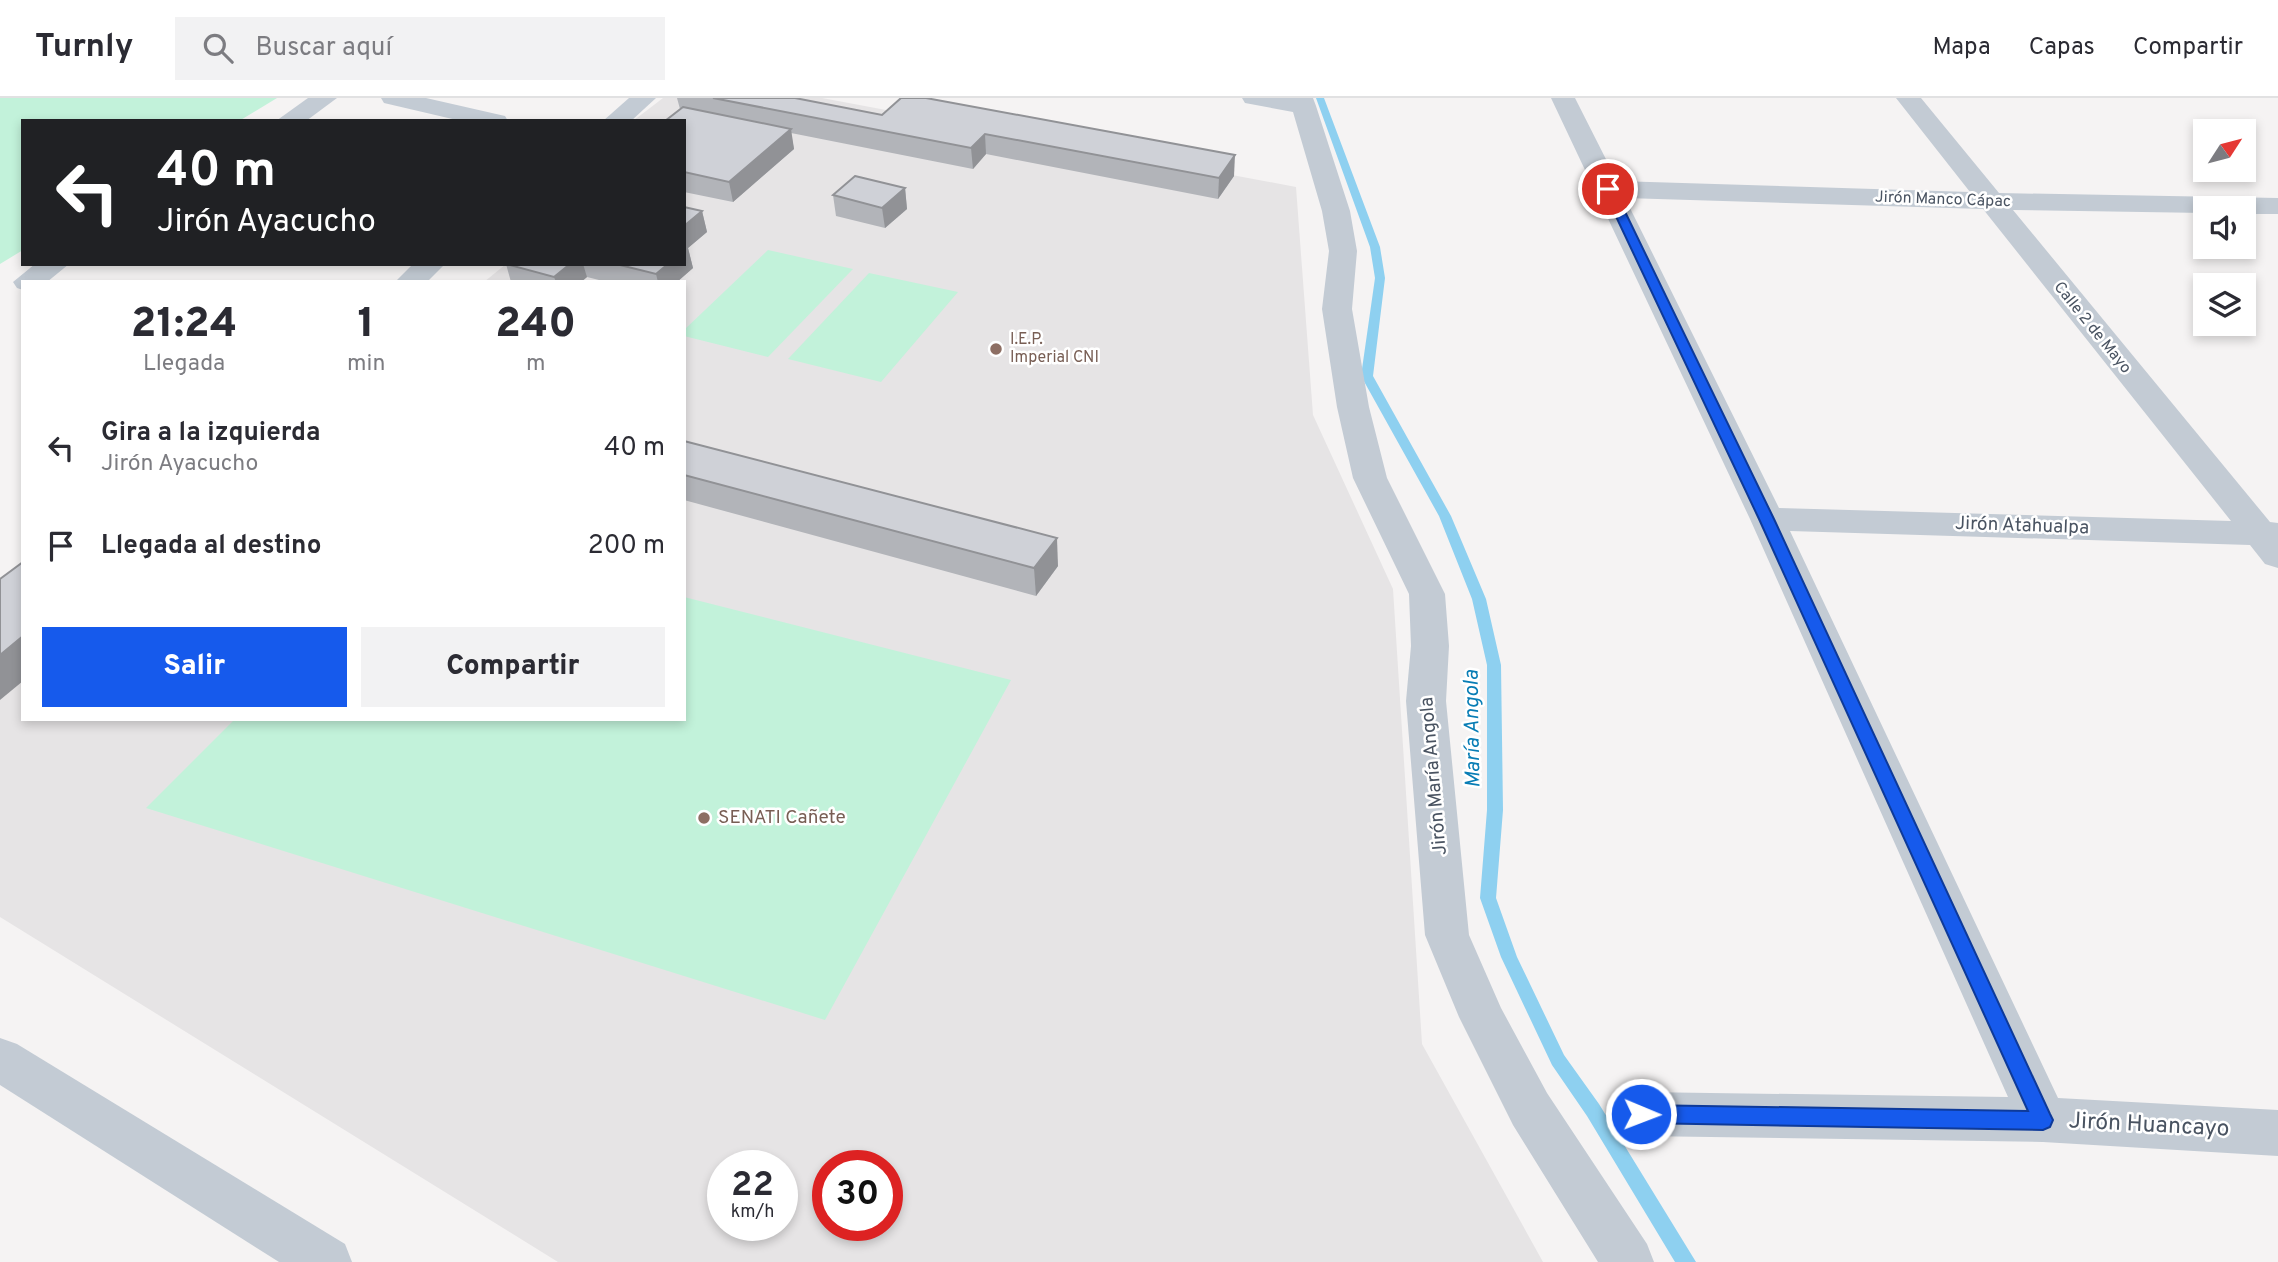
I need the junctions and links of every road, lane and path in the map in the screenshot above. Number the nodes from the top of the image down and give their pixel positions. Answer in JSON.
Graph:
{"nodes":[{"id":1,"x":325,"y":98,"type":"edge"},
{"id":2,"x":393,"y":98,"type":"edge"},
{"id":3,"x":644,"y":98,"type":"edge"},
{"id":4,"x":1254,"y":98,"type":"edge"},
{"id":5,"x":1563,"y":98,"type":"edge"},
{"id":6,"x":1908,"y":98,"type":"edge"},
{"id":7,"x":1302,"y":102,"type":"edge"},
{"id":8,"x":291,"y":119,"type":"edge"},
{"id":9,"x":487,"y":119,"type":"edge"},
{"id":10,"x":618,"y":119,"type":"edge"},
{"id":11,"x":1608,"y":189,"type":"junction"},
{"id":12,"x":1988,"y":201,"type":"junction"},
{"id":13,"x":2278,"y":206,"type":"edge"},
{"id":14,"x":52,"y":266,"type":"edge"},
{"id":15,"x":429,"y":266,"type":"edge"},
{"id":16,"x":30,"y":280,"type":"edge"},
{"id":17,"x":411,"y":280,"type":"edge"},
{"id":18,"x":21,"y":285,"type":"edge"},
{"id":19,"x":0,"y":298,"type":"edge"},
{"id":20,"x":1767,"y":519,"type":"junction"},
{"id":21,"x":2272,"y":541,"type":"edge"},
{"id":22,"x":0,"y":1059,"type":"edge"},
{"id":23,"x":1641,"y":1114,"type":"dead end"},
{"id":24,"x":2043,"y":1120,"type":"junction"},
{"id":25,"x":2278,"y":1133,"type":"edge"},
{"id":26,"x":326,"y":1262,"type":"edge"},
{"id":27,"x":1628,"y":1262,"type":"edge"}],
"edges":[{"from":1,"to":8,"type":"street"},
{"from":2,"to":9,"type":"street"},
{"from":3,"to":10,"type":"street"},
{"from":4,"to":7,"type":"street"},
{"from":5,"to":11,"type":"street"},
{"from":6,"to":12,"type":"street","name":"Calle 2 de Mayo"},
{"from":7,"to":27,"type":"street","name":"Jirón María Angola"},
{"from":11,"to":12,"type":"street","name":"Jirón Manco Cápac"},
{"from":11,"to":20,"type":"street"},
{"from":12,"to":13,"type":"street","name":"Jirón Manco Cápac"},
{"from":12,"to":21,"type":"street","name":"Calle 2 de Mayo"},
{"from":14,"to":16,"type":"street"},
{"from":15,"to":17,"type":"street"},
{"from":18,"to":19,"type":"street"},
{"from":20,"to":21,"type":"street","name":"Jirón Atahualpa"},
{"from":20,"to":24,"type":"street"},
{"from":22,"to":26,"type":"street"},
{"from":23,"to":24,"type":"street","name":"Jirón Huancayo"},
{"from":24,"to":25,"type":"street","name":"Jirón Huancayo"}]}
